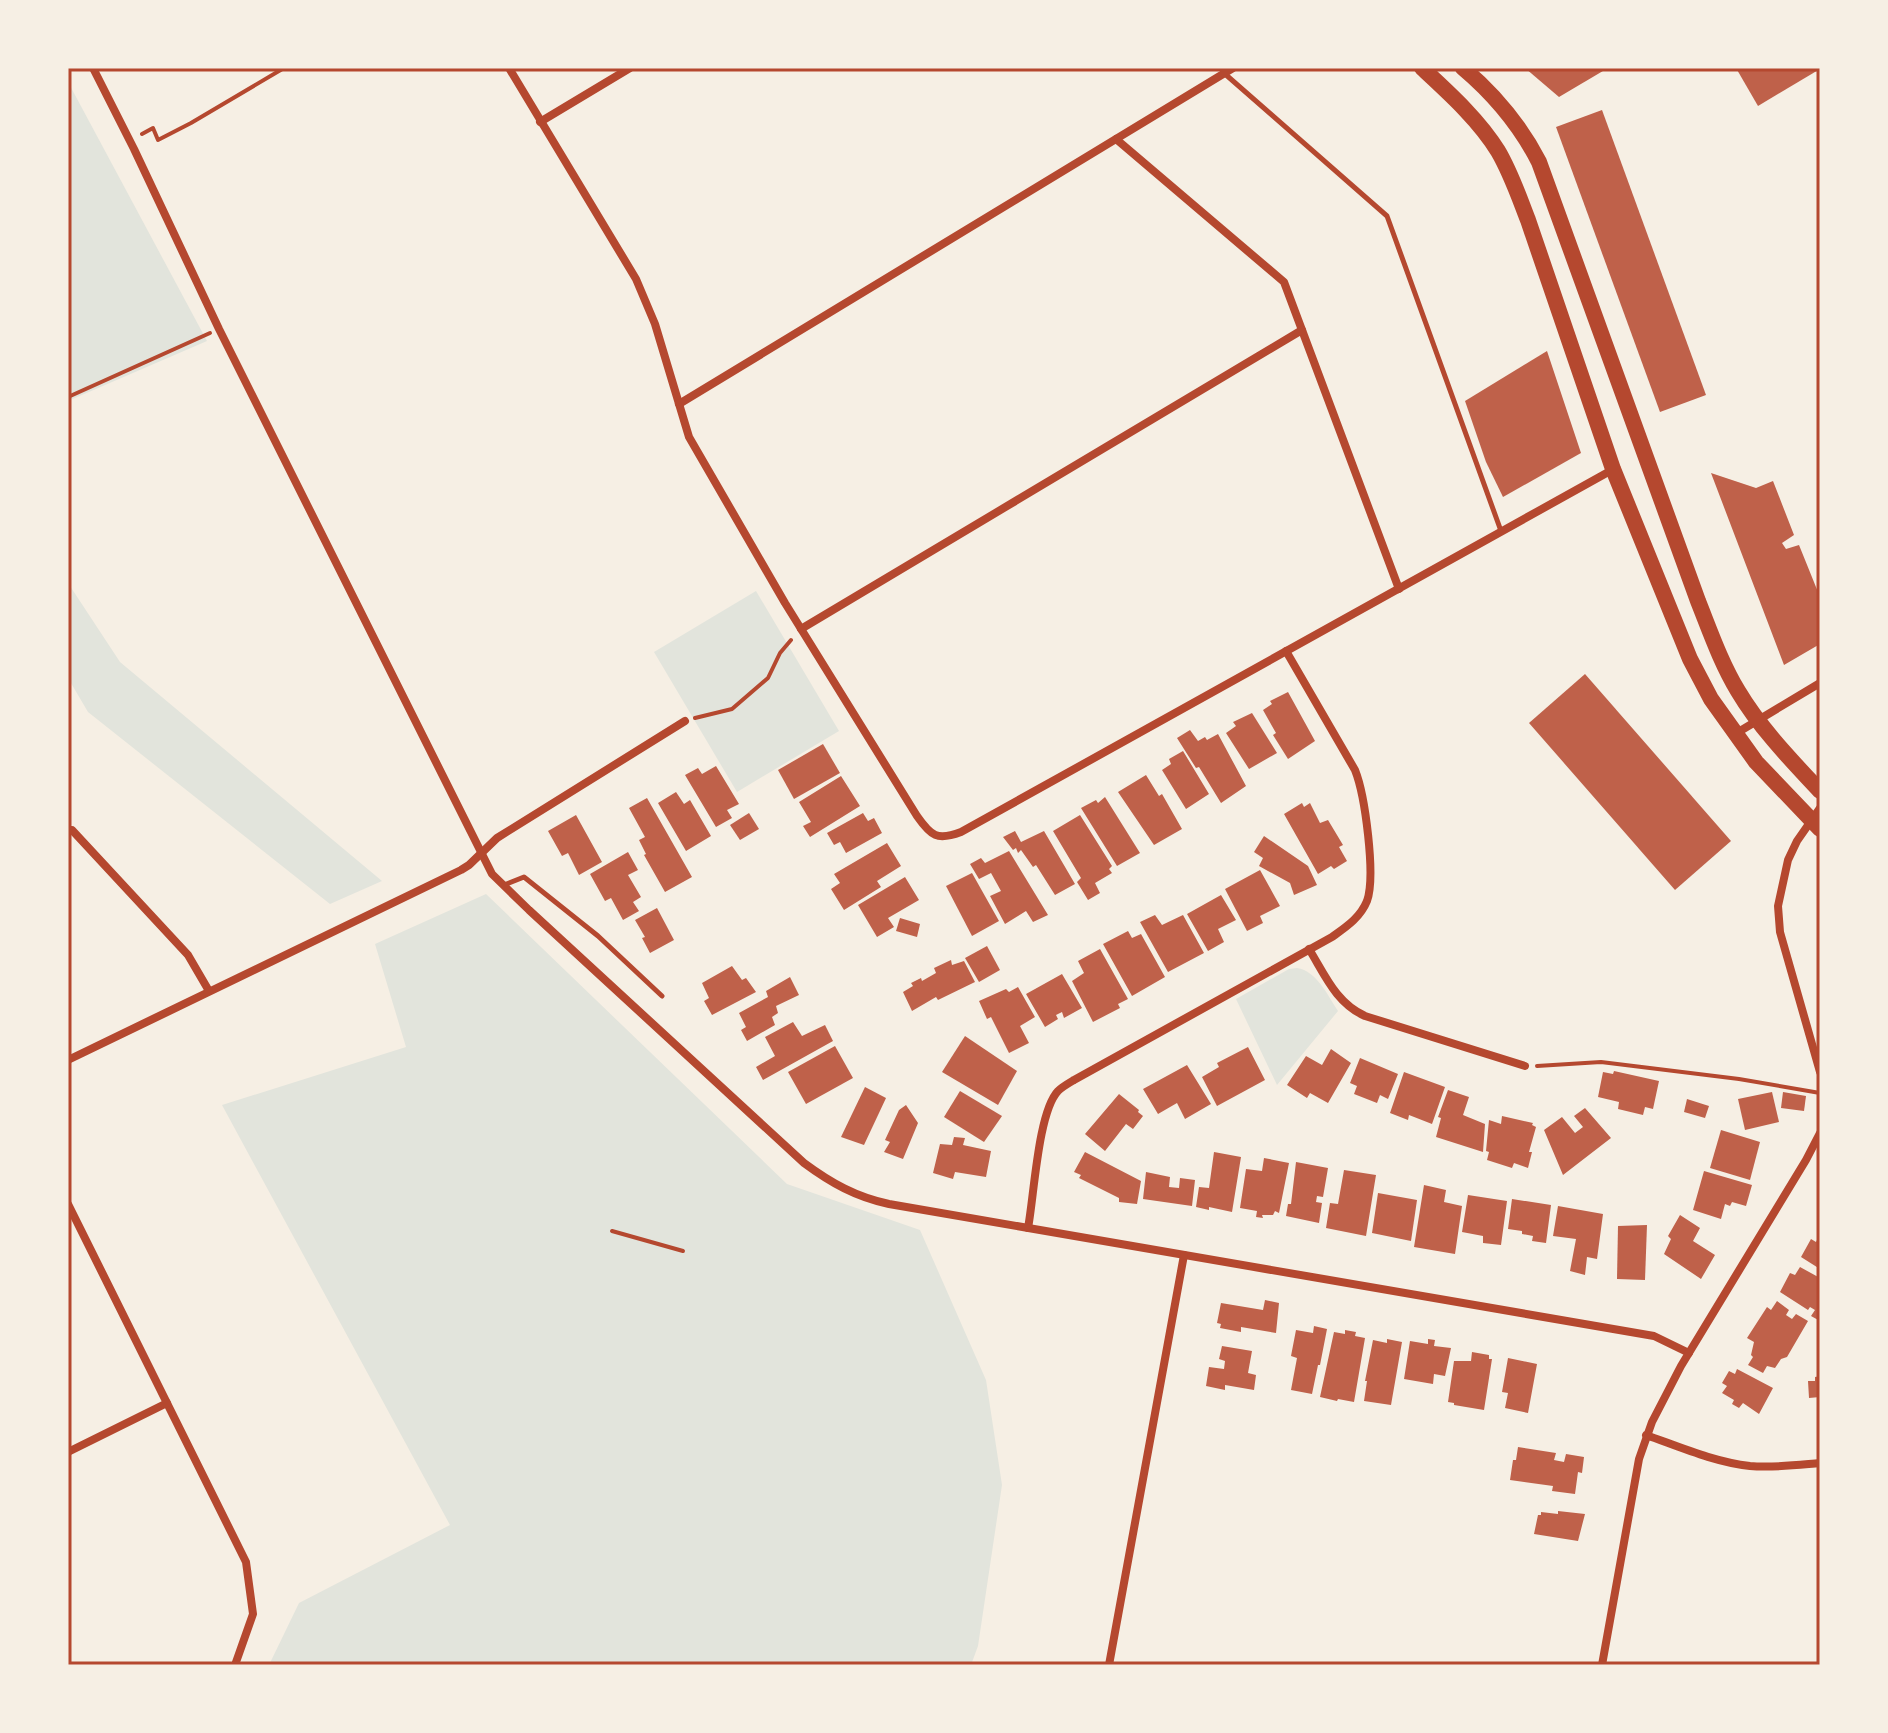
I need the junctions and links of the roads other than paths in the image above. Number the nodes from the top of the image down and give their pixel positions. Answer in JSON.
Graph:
{"nodes":[{"id":1,"x":93,"y":68,"type":"edge"},
{"id":2,"x":509,"y":68,"type":"edge"},
{"id":3,"x":630,"y":68,"type":"edge"},
{"id":4,"x":1233,"y":68,"type":"edge"},
{"id":5,"x":1422,"y":68,"type":"edge"},
{"id":6,"x":1463,"y":68,"type":"edge"},
{"id":7,"x":1224,"y":73,"type":"junction"},
{"id":8,"x":540,"y":122,"type":"junction"},
{"id":9,"x":1116,"y":139,"type":"junction"},
{"id":10,"x":1302,"y":330,"type":"junction"},
{"id":11,"x":679,"y":404,"type":"junction"},
{"id":12,"x":1613,"y":469,"type":"junction"},
{"id":13,"x":1501,"y":531,"type":"junction"},
{"id":14,"x":1399,"y":589,"type":"junction"},
{"id":15,"x":801,"y":629,"type":"junction"},
{"id":16,"x":1286,"y":651,"type":"junction"},
{"id":17,"x":1820,"y":683,"type":"edge"},
{"id":18,"x":1759,"y":720,"type":"junction"},
{"id":19,"x":685,"y":721,"type":"road end"},
{"id":20,"x":1735,"y":734,"type":"junction"},
{"id":21,"x":1820,"y":791,"type":"edge"},
{"id":22,"x":1817,"y":819,"type":"edge"},
{"id":23,"x":68,"y":830,"type":"edge"},
{"id":24,"x":482,"y":854,"type":"junction"},
{"id":25,"x":504,"y":885,"type":"junction"},
{"id":26,"x":1309,"y":949,"type":"junction"},
{"id":27,"x":209,"y":991,"type":"junction"},
{"id":28,"x":662,"y":996,"type":"dead end"},
{"id":29,"x":68,"y":1060,"type":"edge"},
{"id":30,"x":1525,"y":1066,"type":"dead end"},
{"id":31,"x":1820,"y":1072,"type":"edge"},
{"id":32,"x":1820,"y":1133,"type":"edge"},
{"id":33,"x":68,"y":1204,"type":"edge"},
{"id":34,"x":1028,"y":1228,"type":"junction"},
{"id":35,"x":1184,"y":1255,"type":"junction"},
{"id":36,"x":1689,"y":1353,"type":"junction"},
{"id":37,"x":167,"y":1403,"type":"junction"},
{"id":38,"x":1646,"y":1435,"type":"junction"},
{"id":39,"x":68,"y":1452,"type":"edge"},
{"id":40,"x":1820,"y":1463,"type":"edge"},
{"id":41,"x":235,"y":1665,"type":"edge"},
{"id":42,"x":1109,"y":1665,"type":"edge"},
{"id":43,"x":1602,"y":1665,"type":"edge"}],
"edges":[{"from":1,"to":24,"type":"street"},
{"from":2,"to":8,"type":"street"},
{"from":3,"to":8,"type":"street"},
{"from":4,"to":7,"type":"street"},
{"from":5,"to":12,"type":"main road"},
{"from":6,"to":18,"type":"main road"},
{"from":7,"to":9,"type":"street"},
{"from":7,"to":13,"type":"lane"},
{"from":8,"to":11,"type":"street"},
{"from":9,"to":10,"type":"street"},
{"from":9,"to":11,"type":"street"},
{"from":10,"to":14,"type":"street"},
{"from":10,"to":15,"type":"street"},
{"from":11,"to":15,"type":"street"},
{"from":12,"to":13,"type":"street"},
{"from":12,"to":20,"type":"main road"},
{"from":13,"to":14,"type":"street"},
{"from":14,"to":16,"type":"street"},
{"from":15,"to":16,"type":"street"},
{"from":16,"to":26,"type":"street"},
{"from":17,"to":18,"type":"street"},
{"from":18,"to":20,"type":"street"},
{"from":18,"to":21,"type":"main road"},
{"from":19,"to":24,"type":"street"},
{"from":20,"to":22,"type":"main road"},
{"from":22,"to":31,"type":"street"},
{"from":23,"to":27,"type":"street"},
{"from":24,"to":25,"type":"street"},
{"from":24,"to":27,"type":"street"},
{"from":25,"to":28,"type":"lane"},
{"from":25,"to":34,"type":"street"},
{"from":26,"to":30,"type":"street"},
{"from":26,"to":34,"type":"street"},
{"from":27,"to":29,"type":"street"},
{"from":32,"to":36,"type":"street"},
{"from":33,"to":37,"type":"street"},
{"from":34,"to":35,"type":"street"},
{"from":35,"to":36,"type":"street"},
{"from":35,"to":42,"type":"street"},
{"from":36,"to":38,"type":"street"},
{"from":37,"to":39,"type":"street"},
{"from":37,"to":41,"type":"street"},
{"from":38,"to":40,"type":"street"},
{"from":38,"to":43,"type":"street"}]}
